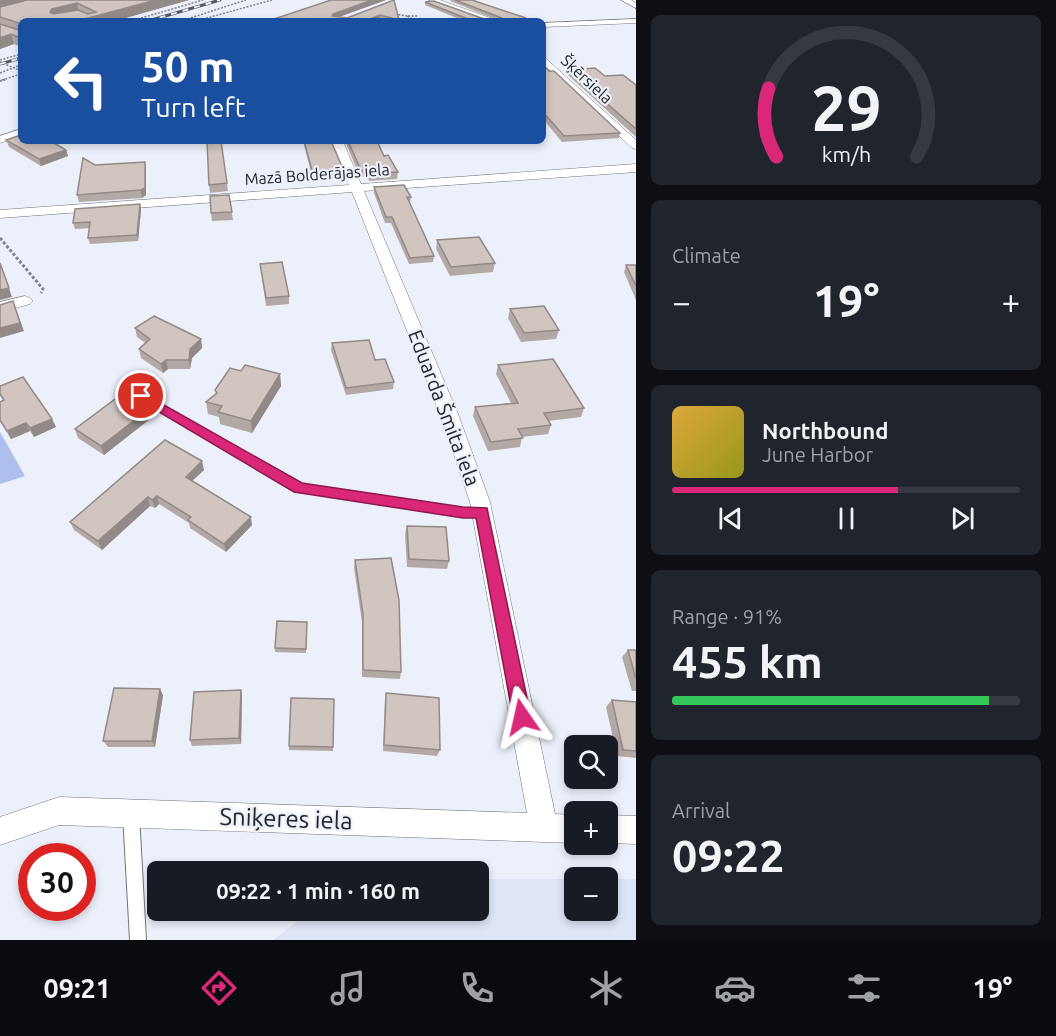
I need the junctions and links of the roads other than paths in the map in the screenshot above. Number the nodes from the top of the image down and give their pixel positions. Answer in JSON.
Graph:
{"nodes":[{"id":1,"x":433,"y":0,"type":"edge"},
{"id":2,"x":625,"y":0,"type":"edge"},
{"id":3,"x":636,"y":6,"type":"edge"},
{"id":4,"x":486,"y":18,"type":"edge"},
{"id":5,"x":636,"y":21,"type":"edge"},
{"id":6,"x":546,"y":25,"type":"edge"},
{"id":7,"x":546,"y":62,"type":"edge"},
{"id":8,"x":18,"y":133,"type":"edge"},
{"id":9,"x":0,"y":140,"type":"edge"},
{"id":10,"x":338,"y":144,"type":"edge"},
{"id":11,"x":636,"y":146,"type":"edge"},
{"id":12,"x":636,"y":168,"type":"edge"},
{"id":13,"x":356,"y":188,"type":"junction"},
{"id":14,"x":0,"y":213,"type":"edge"},
{"id":15,"x":25,"y":301,"type":"road end"},
{"id":16,"x":0,"y":307,"type":"edge"},
{"id":17,"x":141,"y":396,"type":"edge"},
{"id":18,"x":482,"y":512,"type":"junction"},
{"id":19,"x":131,"y":813,"type":"junction"},
{"id":20,"x":544,"y":828,"type":"junction"},
{"id":21,"x":564,"y":828,"type":"edge"},
{"id":22,"x":618,"y":829,"type":"edge"},
{"id":23,"x":636,"y":830,"type":"edge"},
{"id":24,"x":0,"y":831,"type":"edge"},
{"id":25,"x":138,"y":940,"type":"edge"}],
"edges":[{"from":1,"to":4,"type":"street"},
{"from":2,"to":3,"type":"street"},
{"from":5,"to":6,"type":"street"},
{"from":7,"to":11,"type":"street","name":"Šķērsiela"},
{"from":8,"to":9,"type":"street"},
{"from":10,"to":13,"type":"street","name":"Eduarda Šmita iela"},
{"from":12,"to":13,"type":"street","name":"Mazā Bolderājas iela"},
{"from":13,"to":14,"type":"street","name":"Mazā Bolderājas iela"},
{"from":13,"to":18,"type":"street","name":"Eduarda Šmita iela"},
{"from":15,"to":16,"type":"street"},
{"from":17,"to":18,"type":"lane"},
{"from":18,"to":20,"type":"street","name":"Eduarda Šmita iela"},
{"from":19,"to":20,"type":"street","name":"Sniķeres iela"},
{"from":19,"to":24,"type":"street","name":"Sniķeres iela"},
{"from":19,"to":25,"type":"lane"},
{"from":20,"to":21,"type":"street","name":"Sniķeres iela"},
{"from":22,"to":23,"type":"street"}]}
